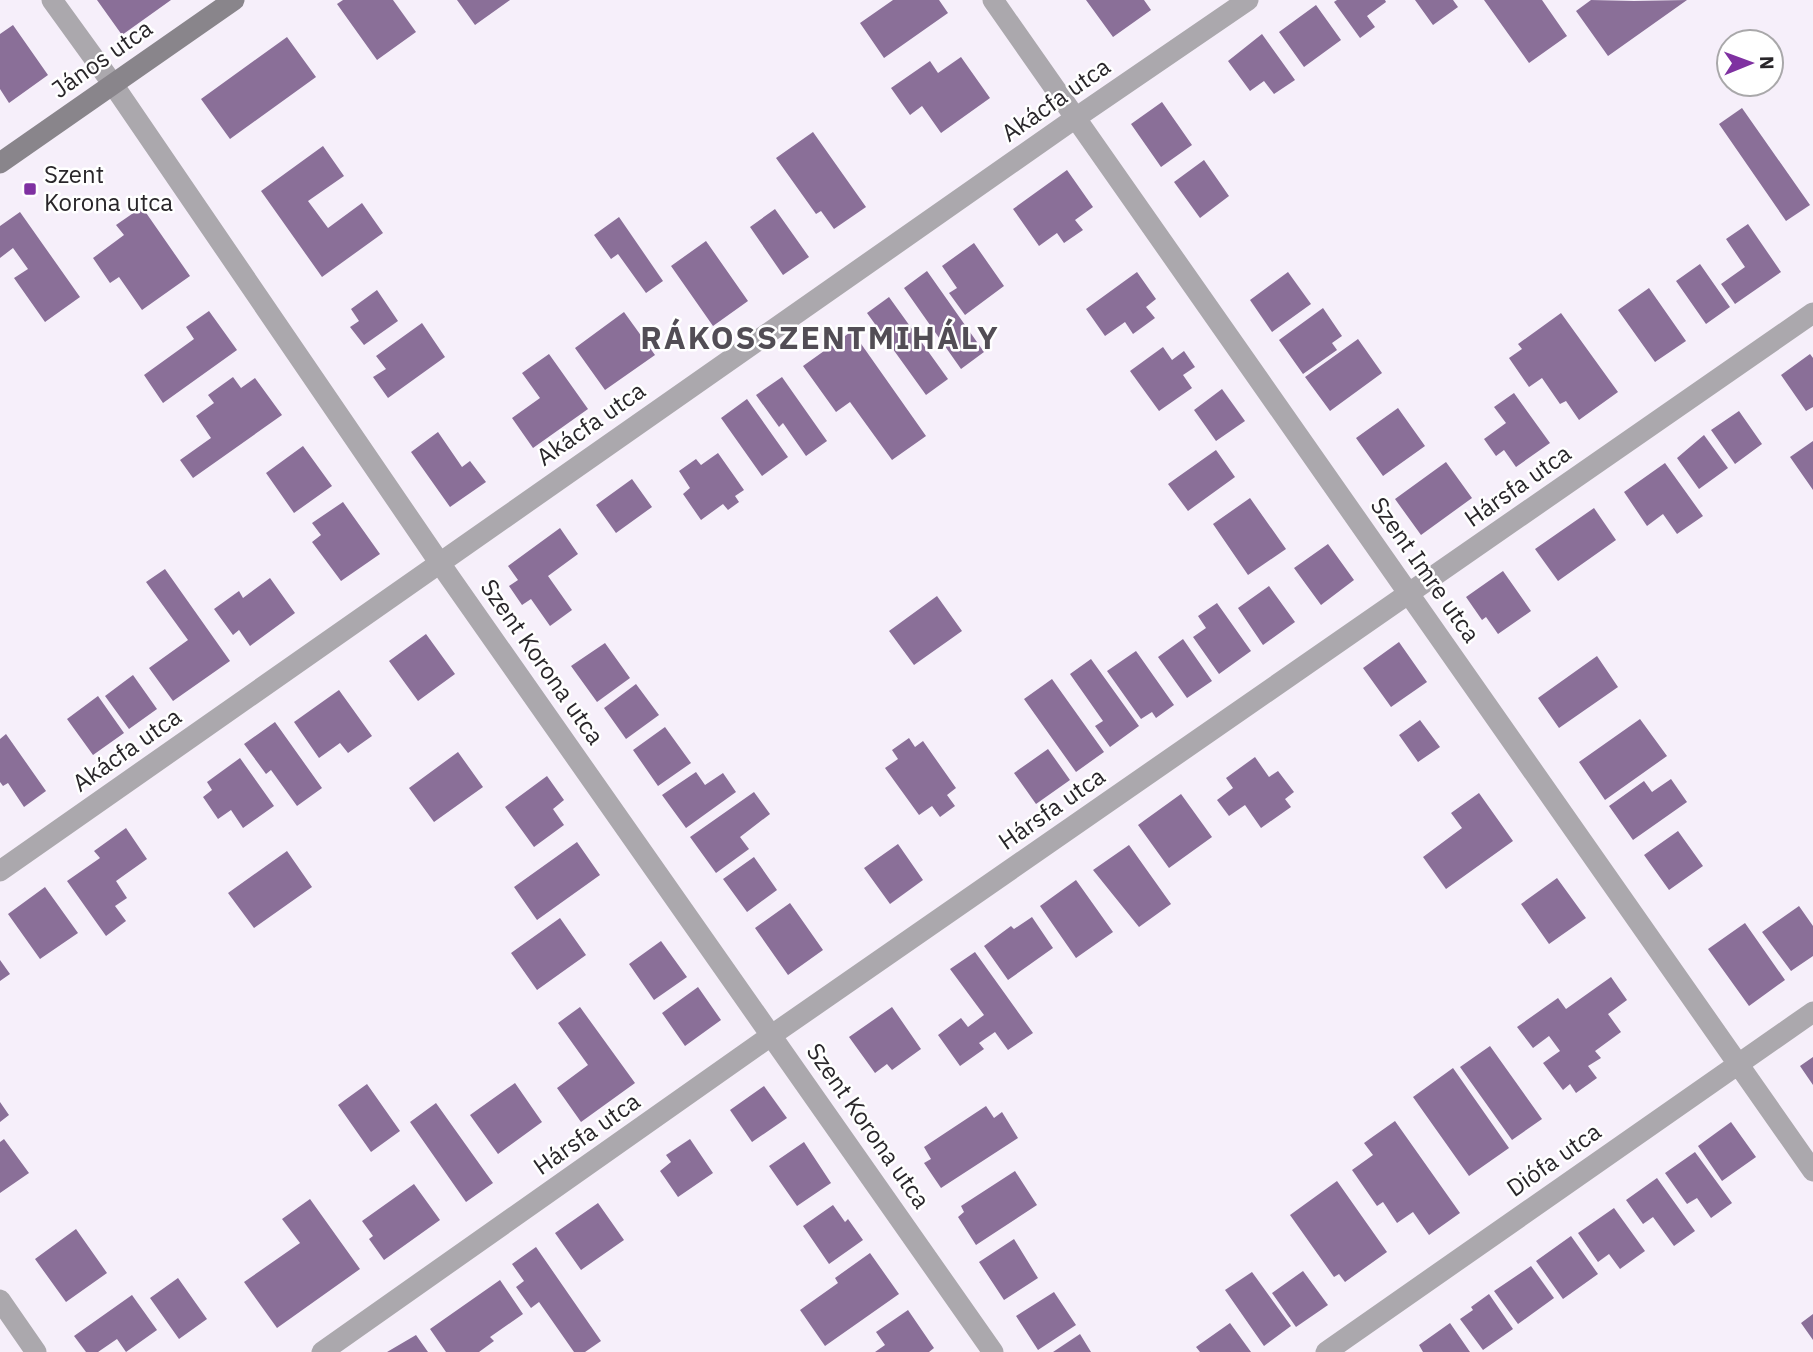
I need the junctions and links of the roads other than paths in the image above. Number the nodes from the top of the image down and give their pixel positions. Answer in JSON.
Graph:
{"nodes":[{"id":1,"x":52,"y":0,"type":"edge"},
{"id":2,"x":234,"y":0,"type":"edge"},
{"id":3,"x":993,"y":0,"type":"edge"},
{"id":4,"x":1248,"y":0,"type":"edge"},
{"id":5,"x":112,"y":83,"type":"junction"},
{"id":6,"x":1077,"y":117,"type":"junction"},
{"id":7,"x":0,"y":163,"type":"edge"},
{"id":8,"x":1813,"y":313,"type":"edge"},
{"id":9,"x":439,"y":562,"type":"junction"},
{"id":10,"x":1409,"y":594,"type":"junction"},
{"id":11,"x":0,"y":871,"type":"edge"},
{"id":12,"x":1813,"y":1012,"type":"edge"},
{"id":13,"x":772,"y":1035,"type":"junction"},
{"id":14,"x":1738,"y":1064,"type":"junction"},
{"id":15,"x":1813,"y":1171,"type":"edge"},
{"id":16,"x":0,"y":1300,"type":"edge"},
{"id":17,"x":36,"y":1352,"type":"edge"},
{"id":18,"x":322,"y":1352,"type":"edge"},
{"id":19,"x":993,"y":1352,"type":"edge"},
{"id":20,"x":1326,"y":1352,"type":"edge"}],
"edges":[{"from":1,"to":5,"type":"street","name":"Szent Korona utca"},
{"from":2,"to":5,"type":"street","name":"János utca"},
{"from":3,"to":6,"type":"street","name":"Szent Imre utca"},
{"from":4,"to":6,"type":"street","name":"Akácfa utca"},
{"from":5,"to":7,"type":"street","name":"János utca"},
{"from":5,"to":9,"type":"street","name":"Szent Korona utca"},
{"from":6,"to":9,"type":"street","name":"Akácfa utca"},
{"from":6,"to":10,"type":"street","name":"Szent Imre utca"},
{"from":8,"to":10,"type":"street","name":"Hársfa utca"},
{"from":9,"to":11,"type":"street","name":"Akácfa utca"},
{"from":9,"to":13,"type":"street","name":"Szent Korona utca"},
{"from":10,"to":13,"type":"street","name":"Hársfa utca"},
{"from":10,"to":14,"type":"street","name":"Szent Imre utca"},
{"from":12,"to":14,"type":"street","name":"Diófa utca"},
{"from":13,"to":18,"type":"street","name":"Hársfa utca"},
{"from":13,"to":19,"type":"street","name":"Szent Korona utca"},
{"from":14,"to":15,"type":"street","name":"Szent Imre utca"},
{"from":14,"to":20,"type":"street","name":"Diófa utca"},
{"from":16,"to":17,"type":"street"}]}
